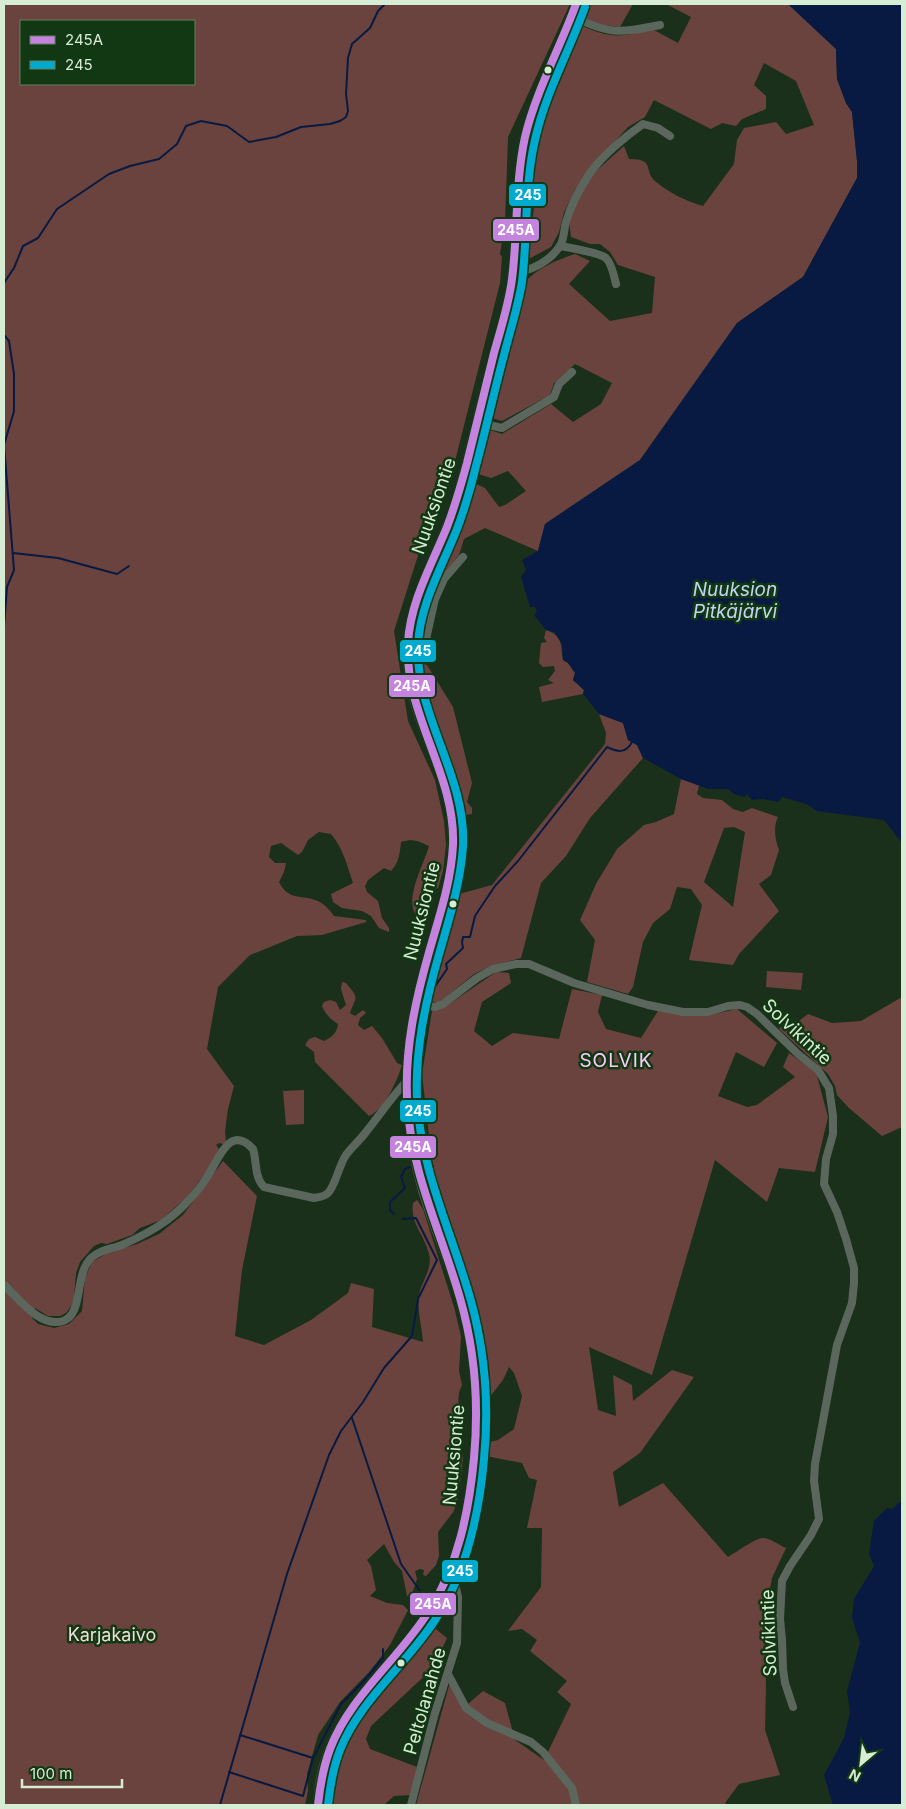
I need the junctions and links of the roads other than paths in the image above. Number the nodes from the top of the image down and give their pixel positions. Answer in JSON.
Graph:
{"nodes":[{"id":1,"x":576,"y":4,"type":"edge"},
{"id":2,"x":572,"y":16,"type":"junction"},
{"id":3,"x":660,"y":25,"type":"dead end"},
{"id":4,"x":670,"y":136,"type":"dead end"},
{"id":5,"x":560,"y":246,"type":"junction"},
{"id":6,"x":513,"y":272,"type":"junction"},
{"id":7,"x":616,"y":284,"type":"dead end"},
{"id":8,"x":572,"y":372,"type":"dead end"},
{"id":9,"x":476,"y":422,"type":"junction"},
{"id":10,"x":463,"y":557,"type":"dead end"},
{"id":11,"x":407,"y":659,"type":"junction"},
{"id":12,"x":416,"y":1004,"type":"junction"},
{"id":13,"x":407,"y":1081,"type":"junction"},
{"id":14,"x":4,"y":1285,"type":"edge"},
{"id":15,"x":448,"y":1577,"type":"junction"},
{"id":16,"x":448,"y":1674,"type":"junction"},
{"id":17,"x":793,"y":1708,"type":"dead end"},
{"id":18,"x":318,"y":1805,"type":"edge"},
{"id":19,"x":411,"y":1805,"type":"edge"},
{"id":20,"x":576,"y":1805,"type":"edge"}],
"edges":[{"from":1,"to":2,"type":"street","name":"Nuuksiontie"},
{"from":2,"to":3,"type":"street"},
{"from":2,"to":6,"type":"street","name":"Nuuksiontie"},
{"from":4,"to":5,"type":"street"},
{"from":5,"to":6,"type":"street"},
{"from":5,"to":7,"type":"street"},
{"from":6,"to":9,"type":"street","name":"Nuuksiontie"},
{"from":8,"to":9,"type":"street"},
{"from":9,"to":11,"type":"street","name":"Nuuksiontie"},
{"from":10,"to":11,"type":"street"},
{"from":11,"to":12,"type":"street","name":"Nuuksiontie"},
{"from":12,"to":13,"type":"street","name":"Nuuksiontie"},
{"from":12,"to":17,"type":"street","name":"Solvikintie"},
{"from":13,"to":14,"type":"street"},
{"from":13,"to":15,"type":"street","name":"Nuuksiontie"},
{"from":15,"to":16,"type":"street","name":"Peltolanahde"},
{"from":15,"to":18,"type":"street","name":"Nuuksiontie"},
{"from":16,"to":19,"type":"street","name":"Peltolanahde"},
{"from":16,"to":20,"type":"street"}]}
